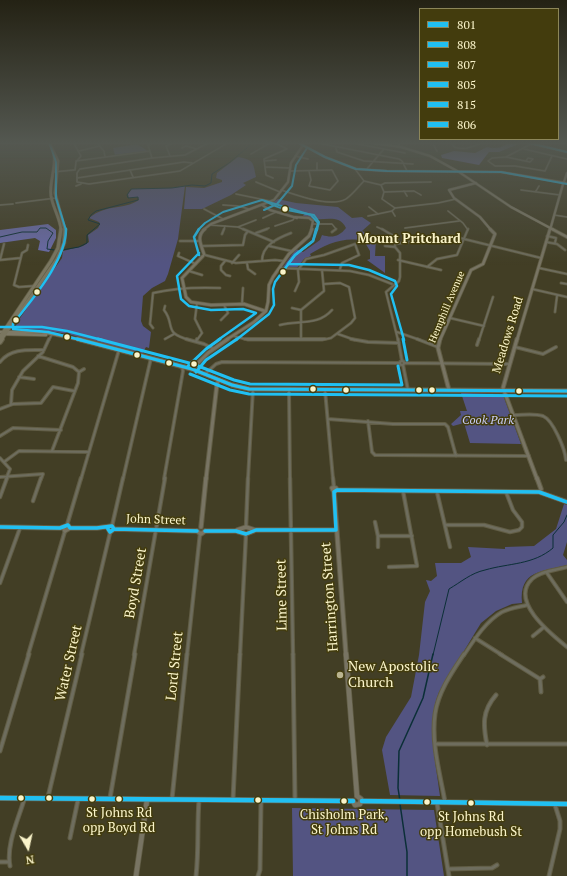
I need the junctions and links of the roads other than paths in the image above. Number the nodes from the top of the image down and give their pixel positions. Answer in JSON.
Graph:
{"nodes":[{"id":1,"x":51,"y":183,"type":"edge"},
{"id":2,"x":56,"y":183,"type":"edge"},
{"id":3,"x":82,"y":183,"type":"joint"},
{"id":4,"x":98,"y":183,"type":"edge"},
{"id":5,"x":258,"y":183,"type":"edge"},
{"id":6,"x":287,"y":183,"type":"edge"},
{"id":7,"x":310,"y":183,"type":"edge"},
{"id":8,"x":336,"y":183,"type":"edge"},
{"id":9,"x":362,"y":183,"type":"edge"},
{"id":10,"x":372,"y":183,"type":"edge"},
{"id":11,"x":391,"y":183,"type":"edge"},
{"id":12,"x":476,"y":183,"type":"joint"},
{"id":13,"x":564,"y":183,"type":"edge"},
{"id":14,"x":381,"y":185,"type":"junction"},
{"id":15,"x":76,"y":186,"type":"dead end"},
{"id":16,"x":539,"y":186,"type":"dead end"},
{"id":17,"x":521,"y":190,"type":"dead end"},
{"id":18,"x":281,"y":191,"type":"junction"},
{"id":19,"x":404,"y":191,"type":"junction"},
{"id":20,"x":536,"y":191,"type":"junction"},
{"id":21,"x":384,"y":192,"type":"junction"},
{"id":22,"x":236,"y":194,"type":"dead end"},
{"id":23,"x":421,"y":195,"type":"dead end"},
{"id":24,"x":560,"y":195,"type":"junction"},
{"id":25,"x":406,"y":196,"type":"dead end"},
{"id":26,"x":56,"y":198,"type":"junction"},
{"id":27,"x":52,"y":199,"type":"junction"},
{"id":28,"x":456,"y":199,"type":"junction"},
{"id":29,"x":271,"y":202,"type":"junction"},
{"id":30,"x":0,"y":205,"type":"edge"},
{"id":31,"x":223,"y":205,"type":"dead end"},
{"id":32,"x":262,"y":205,"type":"junction"},
{"id":33,"x":369,"y":207,"type":"dead end"},
{"id":34,"x":395,"y":208,"type":"junction"},
{"id":35,"x":204,"y":209,"type":"dead end"},
{"id":36,"x":250,"y":209,"type":"junction"},
{"id":37,"x":392,"y":211,"type":"junction"},
{"id":38,"x":277,"y":212,"type":"junction"},
{"id":39,"x":448,"y":212,"type":"dead end"},
{"id":40,"x":378,"y":214,"type":"junction"},
{"id":41,"x":554,"y":215,"type":"junction"},
{"id":42,"x":368,"y":216,"type":"dead end"},
{"id":43,"x":395,"y":216,"type":"dead end"},
{"id":44,"x":295,"y":217,"type":"junction"},
{"id":45,"x":567,"y":217,"type":"edge"},
{"id":46,"x":263,"y":218,"type":"dead end"},
{"id":47,"x":223,"y":219,"type":"junction"},
{"id":48,"x":256,"y":220,"type":"dead end"},
{"id":49,"x":460,"y":220,"type":"junction"},
{"id":50,"x":313,"y":224,"type":"junction"},
{"id":51,"x":209,"y":225,"type":"junction"},
{"id":52,"x":225,"y":226,"type":"junction"},
{"id":53,"x":275,"y":226,"type":"dead end"},
{"id":54,"x":238,"y":227,"type":"junction"},
{"id":55,"x":377,"y":227,"type":"dead end"},
{"id":56,"x":550,"y":227,"type":"junction"},
{"id":57,"x":269,"y":228,"type":"dead end"},
{"id":58,"x":405,"y":228,"type":"dead end"},
{"id":59,"x":248,"y":231,"type":"junction"},
{"id":60,"x":332,"y":232,"type":"dead end"},
{"id":61,"x":256,"y":233,"type":"junction"},
{"id":62,"x":291,"y":233,"type":"dead end"},
{"id":63,"x":222,"y":234,"type":"dead end"},
{"id":64,"x":547,"y":236,"type":"junction"},
{"id":65,"x":567,"y":237,"type":"edge"},
{"id":66,"x":199,"y":240,"type":"junction"},
{"id":67,"x":465,"y":240,"type":"junction"},
{"id":68,"x":180,"y":241,"type":"dead end"},
{"id":69,"x":274,"y":242,"type":"junction"},
{"id":70,"x":400,"y":242,"type":"junction"},
{"id":71,"x":546,"y":242,"type":"junction"},
{"id":72,"x":4,"y":244,"type":"dead end"},
{"id":73,"x":555,"y":244,"type":"junction"},
{"id":74,"x":28,"y":245,"type":"dead end"},
{"id":75,"x":202,"y":246,"type":"junction"},
{"id":76,"x":268,"y":246,"type":"junction"},
{"id":77,"x":385,"y":246,"type":"dead end"},
{"id":78,"x":395,"y":246,"type":"junction"},
{"id":79,"x":490,"y":246,"type":"junction"},
{"id":80,"x":0,"y":248,"type":"edge"},
{"id":81,"x":3,"y":248,"type":"junction"},
{"id":82,"x":565,"y":250,"type":"dead end"},
{"id":83,"x":291,"y":251,"type":"junction"},
{"id":84,"x":179,"y":253,"type":"dead end"},
{"id":85,"x":204,"y":255,"type":"junction"},
{"id":86,"x":239,"y":255,"type":"dead end"},
{"id":87,"x":20,"y":258,"type":"junction"},
{"id":88,"x":541,"y":258,"type":"junction"},
{"id":89,"x":0,"y":260,"type":"edge"},
{"id":90,"x":398,"y":260,"type":"junction"},
{"id":91,"x":225,"y":261,"type":"junction"},
{"id":92,"x":262,"y":261,"type":"junction"},
{"id":93,"x":284,"y":261,"type":"junction"},
{"id":94,"x":232,"y":263,"type":"junction"},
{"id":95,"x":246,"y":263,"type":"junction"},
{"id":96,"x":196,"y":264,"type":"junction"},
{"id":97,"x":427,"y":267,"type":"junction"},
{"id":98,"x":538,"y":267,"type":"junction"},
{"id":99,"x":280,"y":268,"type":"junction"},
{"id":100,"x":298,"y":270,"type":"junction"},
{"id":101,"x":322,"y":270,"type":"junction"},
{"id":102,"x":340,"y":270,"type":"junction"},
{"id":103,"x":441,"y":270,"type":"dead end"},
{"id":104,"x":188,"y":271,"type":"junction"},
{"id":105,"x":255,"y":274,"type":"dead end"},
{"id":106,"x":567,"y":274,"type":"edge"},
{"id":107,"x":202,"y":275,"type":"dead end"},
{"id":108,"x":230,"y":276,"type":"dead end"},
{"id":109,"x":561,"y":283,"type":"dead end"},
{"id":110,"x":324,"y":284,"type":"junction"},
{"id":111,"x":567,"y":284,"type":"edge"},
{"id":112,"x":392,"y":285,"type":"junction"},
{"id":113,"x":36,"y":286,"type":"junction"},
{"id":114,"x":220,"y":288,"type":"dead end"},
{"id":115,"x":243,"y":288,"type":"dead end"},
{"id":116,"x":186,"y":289,"type":"junction"},
{"id":117,"x":532,"y":289,"type":"junction"},
{"id":118,"x":295,"y":291,"type":"dead end"},
{"id":119,"x":557,"y":295,"type":"junction"},
{"id":120,"x":493,"y":297,"type":"dead end"},
{"id":121,"x":567,"y":297,"type":"edge"},
{"id":122,"x":197,"y":303,"type":"junction"},
{"id":123,"x":242,"y":304,"type":"junction"},
{"id":124,"x":224,"y":305,"type":"junction"},
{"id":125,"x":165,"y":306,"type":"dead end"},
{"id":126,"x":292,"y":308,"type":"dead end"},
{"id":127,"x":301,"y":310,"type":"junction"},
{"id":128,"x":332,"y":310,"type":"dead end"},
{"id":129,"x":265,"y":311,"type":"junction"},
{"id":130,"x":555,"y":312,"type":"dead end"},
{"id":131,"x":450,"y":318,"type":"junction"},
{"id":132,"x":221,"y":320,"type":"dead end"},
{"id":133,"x":300,"y":323,"type":"junction"},
{"id":134,"x":13,"y":324,"type":"junction"},
{"id":135,"x":280,"y":325,"type":"dead end"},
{"id":136,"x":484,"y":326,"type":"junction"},
{"id":137,"x":153,"y":328,"type":"dead end"},
{"id":138,"x":21,"y":331,"type":"junction"},
{"id":139,"x":397,"y":332,"type":"junction"},
{"id":140,"x":3,"y":333,"type":"edge"},
{"id":141,"x":52,"y":334,"type":"junction"},
{"id":142,"x":174,"y":334,"type":"junction"},
{"id":143,"x":338,"y":334,"type":"junction"},
{"id":144,"x":234,"y":336,"type":"junction"},
{"id":145,"x":165,"y":339,"type":"dead end"},
{"id":146,"x":301,"y":340,"type":"junction"},
{"id":147,"x":196,"y":341,"type":"junction"},
{"id":148,"x":0,"y":342,"type":"edge"},
{"id":149,"x":399,"y":343,"type":"junction"},
{"id":150,"x":477,"y":346,"type":"dead end"},
{"id":151,"x":438,"y":347,"type":"junction"},
{"id":152,"x":514,"y":347,"type":"junction"},
{"id":153,"x":556,"y":347,"type":"dead end"},
{"id":154,"x":214,"y":349,"type":"junction"},
{"id":155,"x":44,"y":350,"type":"junction"},
{"id":156,"x":119,"y":350,"type":"junction"},
{"id":157,"x":38,"y":356,"type":"junction"},
{"id":158,"x":151,"y":358,"type":"junction"},
{"id":159,"x":0,"y":362,"type":"edge"},
{"id":160,"x":401,"y":362,"type":"junction"},
{"id":161,"x":442,"y":363,"type":"junction"},
{"id":162,"x":404,"y":364,"type":"junction"},
{"id":163,"x":509,"y":364,"type":"junction"},
{"id":164,"x":181,"y":366,"type":"junction"},
{"id":165,"x":190,"y":368,"type":"junction"},
{"id":166,"x":84,"y":369,"type":"dead end"},
{"id":167,"x":183,"y":371,"type":"junction"},
{"id":168,"x":79,"y":372,"type":"junction"},
{"id":169,"x":205,"y":374,"type":"junction"},
{"id":170,"x":19,"y":377,"type":"junction"},
{"id":171,"x":34,"y":379,"type":"dead end"},
{"id":172,"x":219,"y":380,"type":"junction"},
{"id":173,"x":252,"y":389,"type":"junction"},
{"id":174,"x":289,"y":389,"type":"junction"},
{"id":175,"x":325,"y":390,"type":"junction"},
{"id":176,"x":408,"y":390,"type":"junction"},
{"id":177,"x":449,"y":390,"type":"junction"},
{"id":178,"x":74,"y":391,"type":"junction"},
{"id":179,"x":504,"y":391,"type":"junction"},
{"id":180,"x":567,"y":391,"type":"edge"},
{"id":181,"x":11,"y":404,"type":"junction"},
{"id":182,"x":0,"y":409,"type":"edge"},
{"id":183,"x":513,"y":415,"type":"junction"},
{"id":184,"x":328,"y":419,"type":"junction"},
{"id":185,"x":368,"y":421,"type":"junction"},
{"id":186,"x":61,"y":430,"type":"junction"},
{"id":187,"x":0,"y":436,"type":"edge"},
{"id":188,"x":52,"y":452,"type":"junction"},
{"id":189,"x":89,"y":452,"type":"junction"},
{"id":190,"x":456,"y":456,"type":"junction"},
{"id":191,"x":529,"y":456,"type":"junction"},
{"id":192,"x":0,"y":458,"type":"edge"},
{"id":193,"x":566,"y":460,"type":"edge"},
{"id":194,"x":4,"y":462,"type":"junction"},
{"id":195,"x":0,"y":477,"type":"edge"},
{"id":196,"x":8,"y":477,"type":"junction"},
{"id":197,"x":334,"y":488,"type":"joint"},
{"id":198,"x":540,"y":490,"type":"junction"},
{"id":199,"x":336,"y":491,"type":"junction"},
{"id":200,"x":403,"y":491,"type":"junction"},
{"id":201,"x":437,"y":491,"type":"junction"},
{"id":202,"x":506,"y":492,"type":"junction"},
{"id":203,"x":0,"y":497,"type":"edge"},
{"id":204,"x":34,"y":501,"type":"dead end"},
{"id":205,"x":566,"y":502,"type":"edge"},
{"id":206,"x":375,"y":522,"type":"dead end"},
{"id":207,"x":445,"y":525,"type":"junction"},
{"id":208,"x":68,"y":526,"type":"junction"},
{"id":209,"x":0,"y":527,"type":"edge"},
{"id":210,"x":20,"y":527,"type":"junction"},
{"id":211,"x":201,"y":527,"type":"junction"},
{"id":212,"x":64,"y":529,"type":"junction"},
{"id":213,"x":111,"y":529,"type":"junction"},
{"id":214,"x":156,"y":530,"type":"junction"},
{"id":215,"x":246,"y":530,"type":"junction"},
{"id":216,"x":291,"y":530,"type":"junction"},
{"id":217,"x":336,"y":530,"type":"junction"},
{"id":218,"x":205,"y":531,"type":"junction"},
{"id":219,"x":199,"y":532,"type":"junction"},
{"id":220,"x":378,"y":536,"type":"junction"},
{"id":221,"x":412,"y":536,"type":"junction"},
{"id":222,"x":378,"y":547,"type":"dead end"},
{"id":223,"x":450,"y":547,"type":"dead end"},
{"id":224,"x":389,"y":567,"type":"dead end"},
{"id":225,"x":567,"y":567,"type":"edge"},
{"id":226,"x":547,"y":573,"type":"junction"},
{"id":227,"x":0,"y":583,"type":"edge"},
{"id":228,"x":567,"y":602,"type":"edge"},
{"id":229,"x":527,"y":605,"type":"junction"},
{"id":230,"x":544,"y":627,"type":"junction"},
{"id":231,"x":533,"y":636,"type":"dead end"},
{"id":232,"x":475,"y":638,"type":"junction"},
{"id":233,"x":567,"y":647,"type":"edge"},
{"id":234,"x":543,"y":677,"type":"dead end"},
{"id":235,"x":540,"y":679,"type":"junction"},
{"id":236,"x":541,"y":692,"type":"dead end"},
{"id":237,"x":496,"y":695,"type":"dead end"},
{"id":238,"x":437,"y":744,"type":"junction"},
{"id":239,"x":567,"y":744,"type":"edge"},
{"id":240,"x":487,"y":745,"type":"junction"},
{"id":241,"x":0,"y":751,"type":"edge"},
{"id":242,"x":357,"y":796,"type":"junction"},
{"id":243,"x":0,"y":798,"type":"edge"},
{"id":244,"x":24,"y":798,"type":"junction"},
{"id":245,"x":48,"y":799,"type":"junction"},
{"id":246,"x":78,"y":799,"type":"junction"},
{"id":247,"x":110,"y":799,"type":"junction"},
{"id":248,"x":146,"y":800,"type":"junction"},
{"id":249,"x":171,"y":800,"type":"junction"},
{"id":250,"x":199,"y":800,"type":"junction"},
{"id":251,"x":233,"y":800,"type":"junction"},
{"id":252,"x":262,"y":801,"type":"junction"},
{"id":253,"x":295,"y":801,"type":"junction"},
{"id":254,"x":353,"y":801,"type":"junction"},
{"id":255,"x":362,"y":801,"type":"junction"},
{"id":256,"x":437,"y":803,"type":"junction"},
{"id":257,"x":445,"y":803,"type":"junction"},
{"id":258,"x":555,"y":804,"type":"junction"},
{"id":259,"x":567,"y":804,"type":"edge"},
{"id":260,"x":70,"y":838,"type":"dead end"},
{"id":261,"x":0,"y":862,"type":"edge"},
{"id":262,"x":8,"y":862,"type":"junction"},
{"id":263,"x":497,"y":865,"type":"dead end"},
{"id":264,"x":10,"y":866,"type":"dead end"},
{"id":265,"x":448,"y":869,"type":"junction"},
{"id":266,"x":136,"y":876,"type":"edge"},
{"id":267,"x":196,"y":876,"type":"edge"},
{"id":268,"x":258,"y":876,"type":"edge"},
{"id":269,"x":449,"y":876,"type":"edge"},
{"id":270,"x":549,"y":876,"type":"edge"}],
"edges":[{"from":1,"to":27,"type":"highway"},
{"from":2,"to":26,"type":"highway"},
{"from":3,"to":4,"type":"street"},
{"from":3,"to":15,"type":"street"},
{"from":5,"to":18,"type":"street"},
{"from":6,"to":18,"type":"street"},
{"from":7,"to":8,"type":"street"},
{"from":9,"to":18,"type":"street"},
{"from":10,"to":14,"type":"street"},
{"from":11,"to":14,"type":"street"},
{"from":12,"to":28,"type":"street"},
{"from":12,"to":56,"type":"main road"},
{"from":13,"to":24,"type":"street","name":"Meadows Road"},
{"from":14,"to":21,"type":"street"},
{"from":16,"to":20,"type":"street"},
{"from":17,"to":20,"type":"street"},
{"from":18,"to":29,"type":"street"},
{"from":19,"to":21,"type":"street"},
{"from":19,"to":23,"type":"street"},
{"from":19,"to":25,"type":"street"},
{"from":20,"to":24,"type":"street"},
{"from":21,"to":34,"type":"street"},
{"from":22,"to":29,"type":"street"},
{"from":24,"to":41,"type":"street","name":"Meadows Road"},
{"from":26,"to":27,"type":"street"},
{"from":26,"to":113,"type":"highway"},
{"from":27,"to":30,"type":"street"},
{"from":27,"to":113,"type":"highway"},
{"from":28,"to":34,"type":"street"},
{"from":28,"to":79,"type":"street","name":"Hemphill Avenue"},
{"from":29,"to":32,"type":"street"},
{"from":31,"to":36,"type":"street"},
{"from":32,"to":36,"type":"street"},
{"from":32,"to":38,"type":"street"},
{"from":33,"to":40,"type":"street"},
{"from":34,"to":37,"type":"street"},
{"from":35,"to":47,"type":"street"},
{"from":36,"to":47,"type":"street"},
{"from":37,"to":40,"type":"street"},
{"from":37,"to":43,"type":"street"},
{"from":38,"to":44,"type":"street"},
{"from":38,"to":46,"type":"street"},
{"from":39,"to":49,"type":"street"},
{"from":40,"to":42,"type":"street"},
{"from":41,"to":45,"type":"street"},
{"from":41,"to":56,"type":"street","name":"Meadows Road"},
{"from":44,"to":50,"type":"street"},
{"from":44,"to":53,"type":"street"},
{"from":47,"to":51,"type":"street"},
{"from":48,"to":54,"type":"street"},
{"from":49,"to":58,"type":"street"},
{"from":49,"to":67,"type":"street"},
{"from":50,"to":60,"type":"street"},
{"from":50,"to":83,"type":"street"},
{"from":51,"to":52,"type":"street"},
{"from":51,"to":66,"type":"street"},
{"from":52,"to":54,"type":"street"},
{"from":52,"to":63,"type":"street"},
{"from":54,"to":59,"type":"street"},
{"from":55,"to":70,"type":"street"},
{"from":56,"to":64,"type":"street","name":"Meadows Road"},
{"from":56,"to":65,"type":"main road"},
{"from":57,"to":61,"type":"street"},
{"from":59,"to":61,"type":"street"},
{"from":59,"to":75,"type":"street"},
{"from":61,"to":69,"type":"street"},
{"from":62,"to":69,"type":"street"},
{"from":64,"to":71,"type":"street","name":"Meadows Road"},
{"from":64,"to":73,"type":"street"},
{"from":66,"to":68,"type":"street"},
{"from":66,"to":75,"type":"street"},
{"from":67,"to":70,"type":"street"},
{"from":67,"to":79,"type":"street"},
{"from":67,"to":97,"type":"street"},
{"from":69,"to":76,"type":"street"},
{"from":70,"to":78,"type":"street"},
{"from":71,"to":73,"type":"street"},
{"from":71,"to":88,"type":"street","name":"Meadows Road"},
{"from":72,"to":81,"type":"street"},
{"from":73,"to":82,"type":"street"},
{"from":74,"to":87,"type":"street"},
{"from":75,"to":85,"type":"street"},
{"from":76,"to":83,"type":"street"},
{"from":76,"to":92,"type":"street"},
{"from":77,"to":78,"type":"street"},
{"from":78,"to":90,"type":"street"},
{"from":79,"to":88,"type":"street"},
{"from":79,"to":131,"type":"street","name":"Hemphill Avenue"},
{"from":80,"to":81,"type":"street"},
{"from":81,"to":89,"type":"street"},
{"from":83,"to":93,"type":"street"},
{"from":84,"to":96,"type":"street"},
{"from":85,"to":91,"type":"street"},
{"from":85,"to":96,"type":"street"},
{"from":86,"to":94,"type":"street"},
{"from":87,"to":89,"type":"street"},
{"from":87,"to":113,"type":"street"},
{"from":88,"to":98,"type":"street","name":"Meadows Road"},
{"from":90,"to":97,"type":"street"},
{"from":90,"to":112,"type":"street"},
{"from":91,"to":94,"type":"street"},
{"from":91,"to":108,"type":"street"},
{"from":92,"to":93,"type":"street"},
{"from":92,"to":95,"type":"street"},
{"from":93,"to":99,"type":"street"},
{"from":94,"to":95,"type":"street"},
{"from":95,"to":105,"type":"street"},
{"from":96,"to":104,"type":"street"},
{"from":97,"to":103,"type":"street"},
{"from":98,"to":106,"type":"street"},
{"from":98,"to":117,"type":"street","name":"Meadows Road"},
{"from":99,"to":100,"type":"street"},
{"from":99,"to":129,"type":"street"},
{"from":100,"to":101,"type":"street"},
{"from":100,"to":102,"type":"street"},
{"from":100,"to":118,"type":"street"},
{"from":101,"to":102,"type":"street"},
{"from":101,"to":110,"type":"street"},
{"from":102,"to":112,"type":"street"},
{"from":104,"to":107,"type":"street"},
{"from":104,"to":116,"type":"street"},
{"from":109,"to":111,"type":"street"},
{"from":110,"to":127,"type":"street"},
{"from":110,"to":143,"type":"street"},
{"from":112,"to":139,"type":"street"},
{"from":113,"to":134,"type":"highway"},
{"from":113,"to":140,"type":"highway"},
{"from":114,"to":116,"type":"street"},
{"from":115,"to":123,"type":"street"},
{"from":116,"to":122,"type":"street"},
{"from":116,"to":137,"type":"street"},
{"from":117,"to":119,"type":"street"},
{"from":117,"to":152,"type":"street","name":"Meadows Road"},
{"from":119,"to":121,"type":"street"},
{"from":119,"to":130,"type":"street"},
{"from":120,"to":136,"type":"street"},
{"from":122,"to":124,"type":"street"},
{"from":122,"to":147,"type":"street"},
{"from":123,"to":124,"type":"street"},
{"from":123,"to":129,"type":"street"},
{"from":124,"to":132,"type":"street"},
{"from":125,"to":142,"type":"street"},
{"from":126,"to":127,"type":"street"},
{"from":127,"to":133,"type":"street"},
{"from":128,"to":133,"type":"street"},
{"from":129,"to":144,"type":"street"},
{"from":131,"to":136,"type":"street"},
{"from":131,"to":151,"type":"street","name":"Hemphill Avenue"},
{"from":133,"to":135,"type":"street"},
{"from":133,"to":146,"type":"street"},
{"from":134,"to":138,"type":"main road"},
{"from":134,"to":140,"type":"highway"},
{"from":136,"to":150,"type":"street"},
{"from":138,"to":140,"type":"main road"},
{"from":138,"to":141,"type":"main road"},
{"from":139,"to":149,"type":"street"},
{"from":139,"to":151,"type":"street"},
{"from":140,"to":141,"type":"main road"},
{"from":140,"to":148,"type":"highway"},
{"from":141,"to":155,"type":"street"},
{"from":141,"to":156,"type":"main road"},
{"from":142,"to":145,"type":"street"},
{"from":142,"to":147,"type":"street"},
{"from":143,"to":146,"type":"street"},
{"from":143,"to":149,"type":"street"},
{"from":144,"to":146,"type":"street"},
{"from":144,"to":154,"type":"street"},
{"from":147,"to":154,"type":"street"},
{"from":149,"to":160,"type":"street"},
{"from":151,"to":161,"type":"street","name":"Hemphill Avenue"},
{"from":152,"to":153,"type":"street"},
{"from":152,"to":163,"type":"street","name":"Meadows Road"},
{"from":154,"to":165,"type":"street"},
{"from":155,"to":157,"type":"street"},
{"from":155,"to":159,"type":"street"},
{"from":156,"to":158,"type":"main road"},
{"from":156,"to":189,"type":"street"},
{"from":157,"to":168,"type":"street"},
{"from":157,"to":170,"type":"street"},
{"from":158,"to":164,"type":"main road"},
{"from":158,"to":213,"type":"street","name":"Water Street"},
{"from":160,"to":162,"type":"street"},
{"from":160,"to":169,"type":"street"},
{"from":161,"to":162,"type":"street"},
{"from":161,"to":163,"type":"street"},
{"from":161,"to":177,"type":"street","name":"Hemphill Avenue"},
{"from":162,"to":176,"type":"street"},
{"from":163,"to":179,"type":"street","name":"Meadows Road"},
{"from":164,"to":165,"type":"main road"},
{"from":164,"to":167,"type":"street"},
{"from":165,"to":167,"type":"street"},
{"from":165,"to":169,"type":"main road"},
{"from":166,"to":168,"type":"street"},
{"from":167,"to":214,"type":"street","name":"Boyd Street"},
{"from":168,"to":178,"type":"street"},
{"from":169,"to":172,"type":"main road"},
{"from":170,"to":171,"type":"street"},
{"from":170,"to":181,"type":"street"},
{"from":172,"to":173,"type":"main road"},
{"from":172,"to":211,"type":"street"},
{"from":173,"to":174,"type":"main road"},
{"from":173,"to":215,"type":"street"},
{"from":174,"to":175,"type":"main road"},
{"from":174,"to":216,"type":"street","name":"Lime Street"},
{"from":175,"to":176,"type":"main road"},
{"from":175,"to":184,"type":"street"},
{"from":176,"to":177,"type":"main road"},
{"from":177,"to":179,"type":"main road"},
{"from":178,"to":181,"type":"street"},
{"from":178,"to":186,"type":"street"},
{"from":179,"to":180,"type":"main road"},
{"from":179,"to":183,"type":"street","name":"Meadows Road"},
{"from":181,"to":182,"type":"street"},
{"from":183,"to":191,"type":"street","name":"Meadows Road"},
{"from":183,"to":193,"type":"street"},
{"from":184,"to":185,"type":"street"},
{"from":184,"to":197,"type":"street"},
{"from":185,"to":190,"type":"street"},
{"from":185,"to":190,"type":"street"},
{"from":186,"to":187,"type":"street"},
{"from":186,"to":188,"type":"street"},
{"from":188,"to":189,"type":"street"},
{"from":188,"to":194,"type":"street"},
{"from":189,"to":208,"type":"street"},
{"from":190,"to":191,"type":"street"},
{"from":191,"to":198,"type":"street","name":"Meadows Road"},
{"from":192,"to":194,"type":"street"},
{"from":194,"to":196,"type":"street"},
{"from":195,"to":196,"type":"street"},
{"from":196,"to":203,"type":"street"},
{"from":196,"to":204,"type":"street"},
{"from":197,"to":199,"type":"street","name":"Harrington Street"},
{"from":198,"to":202,"type":"street"},
{"from":198,"to":205,"type":"street"},
{"from":199,"to":200,"type":"street"},
{"from":199,"to":217,"type":"street","name":"Harrington Street"},
{"from":200,"to":201,"type":"street"},
{"from":200,"to":221,"type":"street"},
{"from":201,"to":202,"type":"street"},
{"from":201,"to":207,"type":"street"},
{"from":202,"to":207,"type":"street"},
{"from":206,"to":220,"type":"street"},
{"from":207,"to":223,"type":"street"},
{"from":208,"to":212,"type":"street"},
{"from":208,"to":213,"type":"street","name":"John Street"},
{"from":209,"to":210,"type":"street"},
{"from":210,"to":212,"type":"street"},
{"from":210,"to":227,"type":"street"},
{"from":211,"to":218,"type":"street"},
{"from":211,"to":219,"type":"street"},
{"from":212,"to":241,"type":"street"},
{"from":213,"to":214,"type":"street","name":"John Street"},
{"from":213,"to":245,"type":"street","name":"Water Street"},
{"from":214,"to":219,"type":"street","name":"John Street"},
{"from":214,"to":247,"type":"street","name":"Boyd Street"},
{"from":215,"to":216,"type":"street"},
{"from":215,"to":218,"type":"street"},
{"from":215,"to":251,"type":"street"},
{"from":216,"to":217,"type":"street"},
{"from":216,"to":253,"type":"street","name":"Lime Street"},
{"from":217,"to":242,"type":"street","name":"Harrington Street"},
{"from":218,"to":219,"type":"street"},
{"from":219,"to":249,"type":"street","name":"Lord Street"},
{"from":220,"to":221,"type":"street"},
{"from":220,"to":222,"type":"street"},
{"from":221,"to":224,"type":"street"},
{"from":225,"to":226,"type":"street"},
{"from":226,"to":228,"type":"street"},
{"from":226,"to":229,"type":"street"},
{"from":229,"to":230,"type":"street"},
{"from":229,"to":232,"type":"street"},
{"from":230,"to":231,"type":"street"},
{"from":230,"to":233,"type":"street"},
{"from":232,"to":235,"type":"street"},
{"from":232,"to":238,"type":"street"},
{"from":234,"to":235,"type":"street"},
{"from":235,"to":236,"type":"street"},
{"from":237,"to":240,"type":"street"},
{"from":238,"to":240,"type":"street"},
{"from":238,"to":257,"type":"street"},
{"from":239,"to":240,"type":"street"},
{"from":242,"to":254,"type":"street"},
{"from":242,"to":255,"type":"street"},
{"from":243,"to":244,"type":"street"},
{"from":244,"to":245,"type":"street"},
{"from":244,"to":262,"type":"street"},
{"from":245,"to":246,"type":"street"},
{"from":246,"to":247,"type":"street"},
{"from":246,"to":260,"type":"street"},
{"from":247,"to":248,"type":"street"},
{"from":248,"to":249,"type":"street"},
{"from":248,"to":266,"type":"street"},
{"from":249,"to":250,"type":"street"},
{"from":250,"to":251,"type":"street"},
{"from":250,"to":267,"type":"street"},
{"from":251,"to":252,"type":"street"},
{"from":252,"to":253,"type":"street"},
{"from":252,"to":268,"type":"street"},
{"from":253,"to":254,"type":"street"},
{"from":254,"to":255,"type":"street"},
{"from":255,"to":256,"type":"street"},
{"from":256,"to":257,"type":"street"},
{"from":256,"to":265,"type":"street"},
{"from":257,"to":258,"type":"street"},
{"from":258,"to":259,"type":"street"},
{"from":258,"to":270,"type":"street"},
{"from":261,"to":262,"type":"street"},
{"from":262,"to":264,"type":"street"},
{"from":263,"to":265,"type":"street"},
{"from":265,"to":269,"type":"street"}]}
